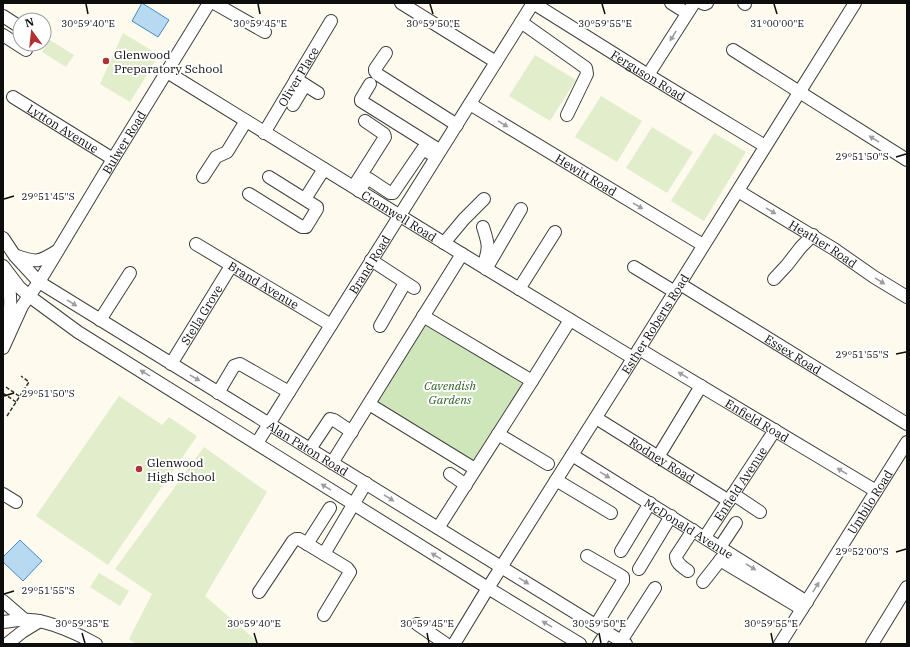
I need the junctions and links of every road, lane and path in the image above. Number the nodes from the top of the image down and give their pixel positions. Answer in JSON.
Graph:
{"nodes":[{"id":1,"x":209,"y":3,"type":"edge"},
{"id":2,"x":214,"y":3,"type":"edge"},
{"id":3,"x":401,"y":3,"type":"edge"},
{"id":4,"x":533,"y":3,"type":"edge"},
{"id":5,"x":671,"y":3,"type":"edge"},
{"id":6,"x":694,"y":3,"type":"edge"},
{"id":7,"x":702,"y":3,"type":"edge"},
{"id":8,"x":707,"y":3,"type":"edge"},
{"id":9,"x":850,"y":5,"type":"edge"},
{"id":10,"x":415,"y":7,"type":"edge"},
{"id":11,"x":687,"y":14,"type":"junction"},
{"id":12,"x":3,"y":16,"type":"edge"},
{"id":13,"x":331,"y":21,"type":"dead end"},
{"id":14,"x":12,"y":22,"type":"edge"},
{"id":15,"x":521,"y":22,"type":"junction"},
{"id":16,"x":265,"y":32,"type":"dead end"},
{"id":17,"x":3,"y":35,"type":"edge"},
{"id":18,"x":12,"y":41,"type":"edge"},
{"id":19,"x":733,"y":50,"type":"dead end"},
{"id":20,"x":386,"y":53,"type":"dead end"},
{"id":21,"x":496,"y":62,"type":"junction"},
{"id":22,"x":167,"y":72,"type":"junction"},
{"id":23,"x":648,"y":75,"type":"junction"},
{"id":24,"x":300,"y":82,"type":"junction"},
{"id":25,"x":370,"y":84,"type":"dead end"},
{"id":26,"x":799,"y":92,"type":"junction"},
{"id":27,"x":318,"y":93,"type":"dead end"},
{"id":28,"x":13,"y":97,"type":"dead end"},
{"id":29,"x":470,"y":104,"type":"junction"},
{"id":30,"x":293,"y":105,"type":"dead end"},
{"id":31,"x":567,"y":115,"type":"dead end"},
{"id":32,"x":246,"y":121,"type":"junction"},
{"id":33,"x":365,"y":121,"type":"dead end"},
{"id":34,"x":457,"y":125,"type":"junction"},
{"id":35,"x":264,"y":133,"type":"junction"},
{"id":36,"x":765,"y":146,"type":"junction"},
{"id":37,"x":438,"y":154,"type":"junction"},
{"id":38,"x":113,"y":159,"type":"junction"},
{"id":39,"x":907,"y":160,"type":"edge"},
{"id":40,"x":324,"y":169,"type":"junction"},
{"id":41,"x":203,"y":177,"type":"dead end"},
{"id":42,"x":269,"y":177,"type":"dead end"},
{"id":43,"x":357,"y":189,"type":"junction"},
{"id":44,"x":738,"y":191,"type":"junction"},
{"id":45,"x":249,"y":194,"type":"dead end"},
{"id":46,"x":305,"y":199,"type":"junction"},
{"id":47,"x":484,"y":199,"type":"dead end"},
{"id":48,"x":521,"y":209,"type":"dead end"},
{"id":49,"x":400,"y":215,"type":"junction"},
{"id":50,"x":483,"y":227,"type":"dead end"},
{"id":51,"x":555,"y":232,"type":"dead end"},
{"id":52,"x":813,"y":235,"type":"junction"},
{"id":53,"x":3,"y":238,"type":"edge"},
{"id":54,"x":444,"y":243,"type":"junction"},
{"id":55,"x":196,"y":244,"type":"dead end"},
{"id":56,"x":703,"y":245,"type":"junction"},
{"id":57,"x":58,"y":251,"type":"junction"},
{"id":58,"x":462,"y":254,"type":"junction"},
{"id":59,"x":16,"y":256,"type":"junction"},
{"id":60,"x":371,"y":260,"type":"junction"},
{"id":61,"x":3,"y":266,"type":"edge"},
{"id":62,"x":231,"y":266,"type":"junction"},
{"id":63,"x":634,"y":267,"type":"dead end"},
{"id":64,"x":484,"y":268,"type":"junction"},
{"id":65,"x":130,"y":273,"type":"dead end"},
{"id":66,"x":774,"y":280,"type":"dead end"},
{"id":67,"x":39,"y":282,"type":"junction"},
{"id":68,"x":677,"y":288,"type":"junction"},
{"id":69,"x":519,"y":289,"type":"junction"},
{"id":70,"x":29,"y":296,"type":"junction"},
{"id":71,"x":907,"y":298,"type":"edge"},
{"id":72,"x":424,"y":316,"type":"junction"},
{"id":73,"x":100,"y":320,"type":"junction"},
{"id":74,"x":570,"y":320,"type":"junction"},
{"id":75,"x":331,"y":325,"type":"junction"},
{"id":76,"x":380,"y":326,"type":"dead end"},
{"id":77,"x":121,"y":333,"type":"junction"},
{"id":78,"x":3,"y":348,"type":"edge"},
{"id":79,"x":110,"y":352,"type":"junction"},
{"id":80,"x":636,"y":353,"type":"junction"},
{"id":81,"x":171,"y":364,"type":"junction"},
{"id":82,"x":21,"y":376,"type":"dead end"},
{"id":83,"x":532,"y":381,"type":"junction"},
{"id":84,"x":701,"y":386,"type":"junction"},
{"id":85,"x":6,"y":387,"type":"dead end"},
{"id":86,"x":289,"y":392,"type":"junction"},
{"id":87,"x":3,"y":393,"type":"edge"},
{"id":88,"x":218,"y":393,"type":"junction"},
{"id":89,"x":20,"y":396,"type":"junction"},
{"id":90,"x":18,"y":399,"type":"junction"},
{"id":91,"x":21,"y":401,"type":"dead end"},
{"id":92,"x":16,"y":402,"type":"junction"},
{"id":93,"x":369,"y":404,"type":"junction"},
{"id":94,"x":7,"y":416,"type":"dead end"},
{"id":95,"x":596,"y":418,"type":"junction"},
{"id":96,"x":269,"y":424,"type":"junction"},
{"id":97,"x":907,"y":424,"type":"edge"},
{"id":98,"x":775,"y":430,"type":"junction"},
{"id":99,"x":352,"y":432,"type":"junction"},
{"id":100,"x":498,"y":434,"type":"junction"},
{"id":101,"x":907,"y":442,"type":"edge"},
{"id":102,"x":257,"y":444,"type":"junction"},
{"id":103,"x":310,"y":449,"type":"junction"},
{"id":104,"x":572,"y":455,"type":"junction"},
{"id":105,"x":658,"y":457,"type":"junction"},
{"id":106,"x":332,"y":463,"type":"junction"},
{"id":107,"x":548,"y":464,"type":"dead end"},
{"id":108,"x":476,"y":470,"type":"junction"},
{"id":109,"x":450,"y":474,"type":"dead end"},
{"id":110,"x":556,"y":480,"type":"junction"},
{"id":111,"x":366,"y":484,"type":"junction"},
{"id":112,"x":466,"y":485,"type":"junction"},
{"id":113,"x":876,"y":491,"type":"junction"},
{"id":114,"x":3,"y":494,"type":"edge"},
{"id":115,"x":731,"y":498,"type":"junction"},
{"id":116,"x":16,"y":502,"type":"dead end"},
{"id":117,"x":650,"y":503,"type":"junction"},
{"id":118,"x":354,"y":504,"type":"junction"},
{"id":119,"x":330,"y":508,"type":"dead end"},
{"id":120,"x":760,"y":512,"type":"dead end"},
{"id":121,"x":611,"y":513,"type":"dead end"},
{"id":122,"x":671,"y":516,"type":"junction"},
{"id":123,"x":736,"y":523,"type":"dead end"},
{"id":124,"x":438,"y":528,"type":"junction"},
{"id":125,"x":693,"y":530,"type":"junction"},
{"id":126,"x":705,"y":538,"type":"junction"},
{"id":127,"x":307,"y":544,"type":"junction"},
{"id":128,"x":622,"y":551,"type":"dead end"},
{"id":129,"x":723,"y":553,"type":"junction"},
{"id":130,"x":324,"y":554,"type":"junction"},
{"id":131,"x":587,"y":556,"type":"dead end"},
{"id":132,"x":501,"y":566,"type":"junction"},
{"id":133,"x":688,"y":571,"type":"dead end"},
{"id":134,"x":703,"y":582,"type":"dead end"},
{"id":135,"x":907,"y":587,"type":"edge"},
{"id":136,"x":488,"y":588,"type":"junction"},
{"id":137,"x":655,"y":588,"type":"dead end"},
{"id":138,"x":259,"y":592,"type":"dead end"},
{"id":139,"x":3,"y":601,"type":"edge"},
{"id":140,"x":804,"y":605,"type":"junction"},
{"id":141,"x":324,"y":615,"type":"dead end"},
{"id":142,"x":25,"y":620,"type":"junction"},
{"id":143,"x":40,"y":621,"type":"junction"},
{"id":144,"x":3,"y":622,"type":"edge"},
{"id":145,"x":417,"y":624,"type":"dead end"},
{"id":146,"x":601,"y":628,"type":"junction"},
{"id":147,"x":624,"y":642,"type":"edge"},
{"id":148,"x":7,"y":644,"type":"edge"},
{"id":149,"x":96,"y":644,"type":"edge"},
{"id":150,"x":446,"y":644,"type":"edge"},
{"id":151,"x":454,"y":644,"type":"edge"},
{"id":152,"x":580,"y":644,"type":"edge"},
{"id":153,"x":599,"y":644,"type":"edge"},
{"id":154,"x":780,"y":644,"type":"edge"},
{"id":155,"x":872,"y":644,"type":"edge"}],
"edges":[{"from":1,"to":22,"type":"street","name":"Bulwer Road"},
{"from":2,"to":16,"type":"street"},
{"from":3,"to":10,"type":"street"},
{"from":4,"to":15,"type":"street","name":"Brand Road"},
{"from":4,"to":23,"type":"street","name":"Ferguson Road"},
{"from":5,"to":11,"type":"street"},
{"from":6,"to":11,"type":"street"},
{"from":7,"to":8,"type":"street"},
{"from":9,"to":26,"type":"street","name":"Esther Roberts Road"},
{"from":10,"to":21,"type":"street"},
{"from":11,"to":23,"type":"street","one_way":true},
{"from":12,"to":14,"type":"street"},
{"from":13,"to":24,"type":"street","name":"Oliver Place"},
{"from":15,"to":21,"type":"street","name":"Brand Road"},
{"from":15,"to":31,"type":"street"},
{"from":17,"to":18,"type":"street"},
{"from":19,"to":26,"type":"street"},
{"from":20,"to":34,"type":"street"},
{"from":21,"to":29,"type":"street","name":"Brand Road"},
{"from":22,"to":32,"type":"street","name":"Cromwell Road"},
{"from":22,"to":38,"type":"street","name":"Bulwer Road"},
{"from":23,"to":36,"type":"street","name":"Ferguson Road"},
{"from":24,"to":27,"type":"street"},
{"from":24,"to":30,"type":"street"},
{"from":24,"to":35,"type":"street","name":"Oliver Place"},
{"from":25,"to":37,"type":"street"},
{"from":26,"to":36,"type":"street","name":"Esther Roberts Road"},
{"from":39,"to":26,"type":"street","one_way":true},
{"from":28,"to":38,"type":"street","name":"Lytton Avenue"},
{"from":29,"to":34,"type":"street","name":"Brand Road"},
{"from":29,"to":56,"type":"street","name":"Hewitt Road","one_way":true},
{"from":32,"to":35,"type":"street","name":"Cromwell Road"},
{"from":32,"to":41,"type":"street"},
{"from":33,"to":43,"type":"street"},
{"from":34,"to":37,"type":"street","name":"Brand Road"},
{"from":35,"to":40,"type":"street","name":"Cromwell Road"},
{"from":36,"to":44,"type":"street","name":"Esther Roberts Road"},
{"from":37,"to":43,"type":"street"},
{"from":37,"to":49,"type":"street","name":"Brand Road"},
{"from":38,"to":57,"type":"street","name":"Bulwer Road"},
{"from":40,"to":43,"type":"street","name":"Cromwell Road"},
{"from":40,"to":46,"type":"street"},
{"from":42,"to":46,"type":"street"},
{"from":43,"to":49,"type":"street","name":"Cromwell Road"},
{"from":44,"to":52,"type":"street","name":"Heather Road","one_way":true},
{"from":44,"to":56,"type":"street","name":"Esther Roberts Road"},
{"from":45,"to":46,"type":"street"},
{"from":47,"to":54,"type":"street"},
{"from":48,"to":64,"type":"street"},
{"from":49,"to":54,"type":"street","name":"Cromwell Road"},
{"from":49,"to":60,"type":"street","name":"Brand Road"},
{"from":50,"to":64,"type":"street"},
{"from":51,"to":69,"type":"street"},
{"from":52,"to":66,"type":"street"},
{"from":52,"to":71,"type":"street","name":"Heather Road","one_way":true},
{"from":53,"to":59,"type":"street","name":"Alan Paton Road"},
{"from":54,"to":58,"type":"street","name":"Cromwell Road"},
{"from":55,"to":62,"type":"street","name":"Brand Avenue"},
{"from":56,"to":68,"type":"street","name":"Esther Roberts Road"},
{"from":57,"to":59,"type":"street"},
{"from":57,"to":67,"type":"street","name":"Bulwer Road"},
{"from":58,"to":64,"type":"street","name":"Cromwell Road"},
{"from":58,"to":72,"type":"street"},
{"from":59,"to":67,"type":"street","name":"Alan Paton Road"},
{"from":59,"to":70,"type":"street"},
{"from":60,"to":75,"type":"street","name":"Brand Road"},
{"from":60,"to":76,"type":"street"},
{"from":61,"to":70,"type":"street","name":"Alan Paton Road"},
{"from":61,"to":78,"type":"street"},
{"from":62,"to":75,"type":"street","name":"Brand Avenue"},
{"from":62,"to":81,"type":"street","name":"Stella Grove"},
{"from":63,"to":68,"type":"street","name":"Essex Road"},
{"from":64,"to":69,"type":"street","name":"Cromwell Road"},
{"from":65,"to":73,"type":"street"},
{"from":67,"to":70,"type":"street","name":"Bulwer Road"},
{"from":67,"to":73,"type":"street","name":"Alan Paton Road","one_way":true},
{"from":68,"to":80,"type":"street","name":"Esther Roberts Road"},
{"from":68,"to":97,"type":"street","name":"Essex Road"},
{"from":69,"to":74,"type":"street","name":"Cromwell Road"},
{"from":70,"to":78,"type":"street","name":"Bulwer Road"},
{"from":70,"to":79,"type":"street","name":"Alan Paton Road"},
{"from":72,"to":83,"type":"street"},
{"from":72,"to":93,"type":"street"},
{"from":73,"to":77,"type":"street","name":"Alan Paton Road"},
{"from":74,"to":80,"type":"street","name":"Cromwell Road"},
{"from":74,"to":83,"type":"street"},
{"from":75,"to":86,"type":"street","name":"Brand Road"},
{"from":77,"to":79,"type":"street"},
{"from":77,"to":81,"type":"street","name":"Alan Paton Road"},
{"from":102,"to":79,"type":"street","name":"Alan Paton Road","one_way":true},
{"from":84,"to":80,"type":"street","name":"Enfield Road","one_way":true},
{"from":80,"to":95,"type":"street","name":"Esther Roberts Road"},
{"from":81,"to":88,"type":"street","name":"Alan Paton Road","one_way":true},
{"from":82,"to":89,"type":"path"},
{"from":83,"to":100,"type":"street"},
{"from":84,"to":98,"type":"street","name":"Enfield Road"},
{"from":84,"to":105,"type":"street"},
{"from":85,"to":89,"type":"path"},
{"from":86,"to":88,"type":"street"},
{"from":86,"to":96,"type":"street","name":"Brand Road"},
{"from":87,"to":92,"type":"path"},
{"from":88,"to":96,"type":"street","name":"Alan Paton Road"},
{"from":89,"to":90,"type":"path"},
{"from":90,"to":91,"type":"path"},
{"from":90,"to":92,"type":"path"},
{"from":92,"to":94,"type":"path"},
{"from":93,"to":99,"type":"street"},
{"from":93,"to":108,"type":"street"},
{"from":95,"to":104,"type":"street","name":"Esther Roberts Road"},
{"from":95,"to":105,"type":"street","name":"Rodney Road"},
{"from":96,"to":102,"type":"street","name":"Brand Road"},
{"from":96,"to":103,"type":"street","name":"Alan Paton Road"},
{"from":113,"to":98,"type":"street","name":"Enfield Road","one_way":true},
{"from":98,"to":115,"type":"street","name":"Enfield Avenue"},
{"from":99,"to":103,"type":"street"},
{"from":99,"to":106,"type":"street"},
{"from":100,"to":107,"type":"street"},
{"from":100,"to":108,"type":"street"},
{"from":101,"to":113,"type":"street","name":"Umbilo Road"},
{"from":118,"to":102,"type":"street","name":"Alan Paton Road","one_way":true},
{"from":103,"to":106,"type":"street","name":"Alan Paton Road"},
{"from":104,"to":110,"type":"street","name":"Esther Roberts Road"},
{"from":104,"to":117,"type":"street","name":"McDonald Avenue","one_way":true},
{"from":105,"to":115,"type":"street","name":"Rodney Road"},
{"from":106,"to":111,"type":"street","name":"Alan Paton Road"},
{"from":108,"to":112,"type":"street"},
{"from":109,"to":112,"type":"street"},
{"from":110,"to":121,"type":"street"},
{"from":110,"to":132,"type":"street","name":"Esther Roberts Road"},
{"from":111,"to":118,"type":"street"},
{"from":111,"to":124,"type":"street","name":"Alan Paton Road","one_way":true},
{"from":112,"to":124,"type":"street"},
{"from":140,"to":113,"type":"street","name":"Umbilo Road","one_way":true},
{"from":114,"to":116,"type":"street"},
{"from":115,"to":120,"type":"street","name":"Rodney Road"},
{"from":115,"to":126,"type":"street","name":"Enfield Avenue"},
{"from":117,"to":122,"type":"street","name":"McDonald Avenue"},
{"from":117,"to":128,"type":"street"},
{"from":118,"to":130,"type":"street"},
{"from":136,"to":118,"type":"street","name":"Alan Paton Road","one_way":true},
{"from":119,"to":127,"type":"street"},
{"from":122,"to":125,"type":"street","name":"McDonald Avenue"},
{"from":122,"to":146,"type":"street"},
{"from":123,"to":129,"type":"street"},
{"from":124,"to":132,"type":"street","name":"Alan Paton Road"},
{"from":125,"to":126,"type":"street","name":"McDonald Avenue"},
{"from":125,"to":133,"type":"street"},
{"from":126,"to":129,"type":"street","name":"McDonald Avenue"},
{"from":127,"to":130,"type":"street"},
{"from":127,"to":138,"type":"street"},
{"from":129,"to":134,"type":"street"},
{"from":129,"to":140,"type":"street","name":"McDonald Avenue"},
{"from":130,"to":141,"type":"street"},
{"from":131,"to":146,"type":"street"},
{"from":132,"to":136,"type":"street","name":"Esther Roberts Road"},
{"from":132,"to":146,"type":"street","name":"Alan Paton Road","one_way":true},
{"from":135,"to":155,"type":"street"},
{"from":136,"to":151,"type":"street","name":"Esther Roberts Road"},
{"from":152,"to":136,"type":"street","name":"Alan Paton Road","one_way":true},
{"from":137,"to":147,"type":"street"},
{"from":139,"to":142,"type":"street"},
{"from":140,"to":154,"type":"street","name":"Umbilo Road"},
{"from":142,"to":143,"type":"street"},
{"from":142,"to":144,"type":"street"},
{"from":143,"to":148,"type":"street"},
{"from":143,"to":149,"type":"street"},
{"from":145,"to":150,"type":"street"},
{"from":146,"to":147,"type":"street","name":"Alan Paton Road"},
{"from":146,"to":153,"type":"street"}]}
